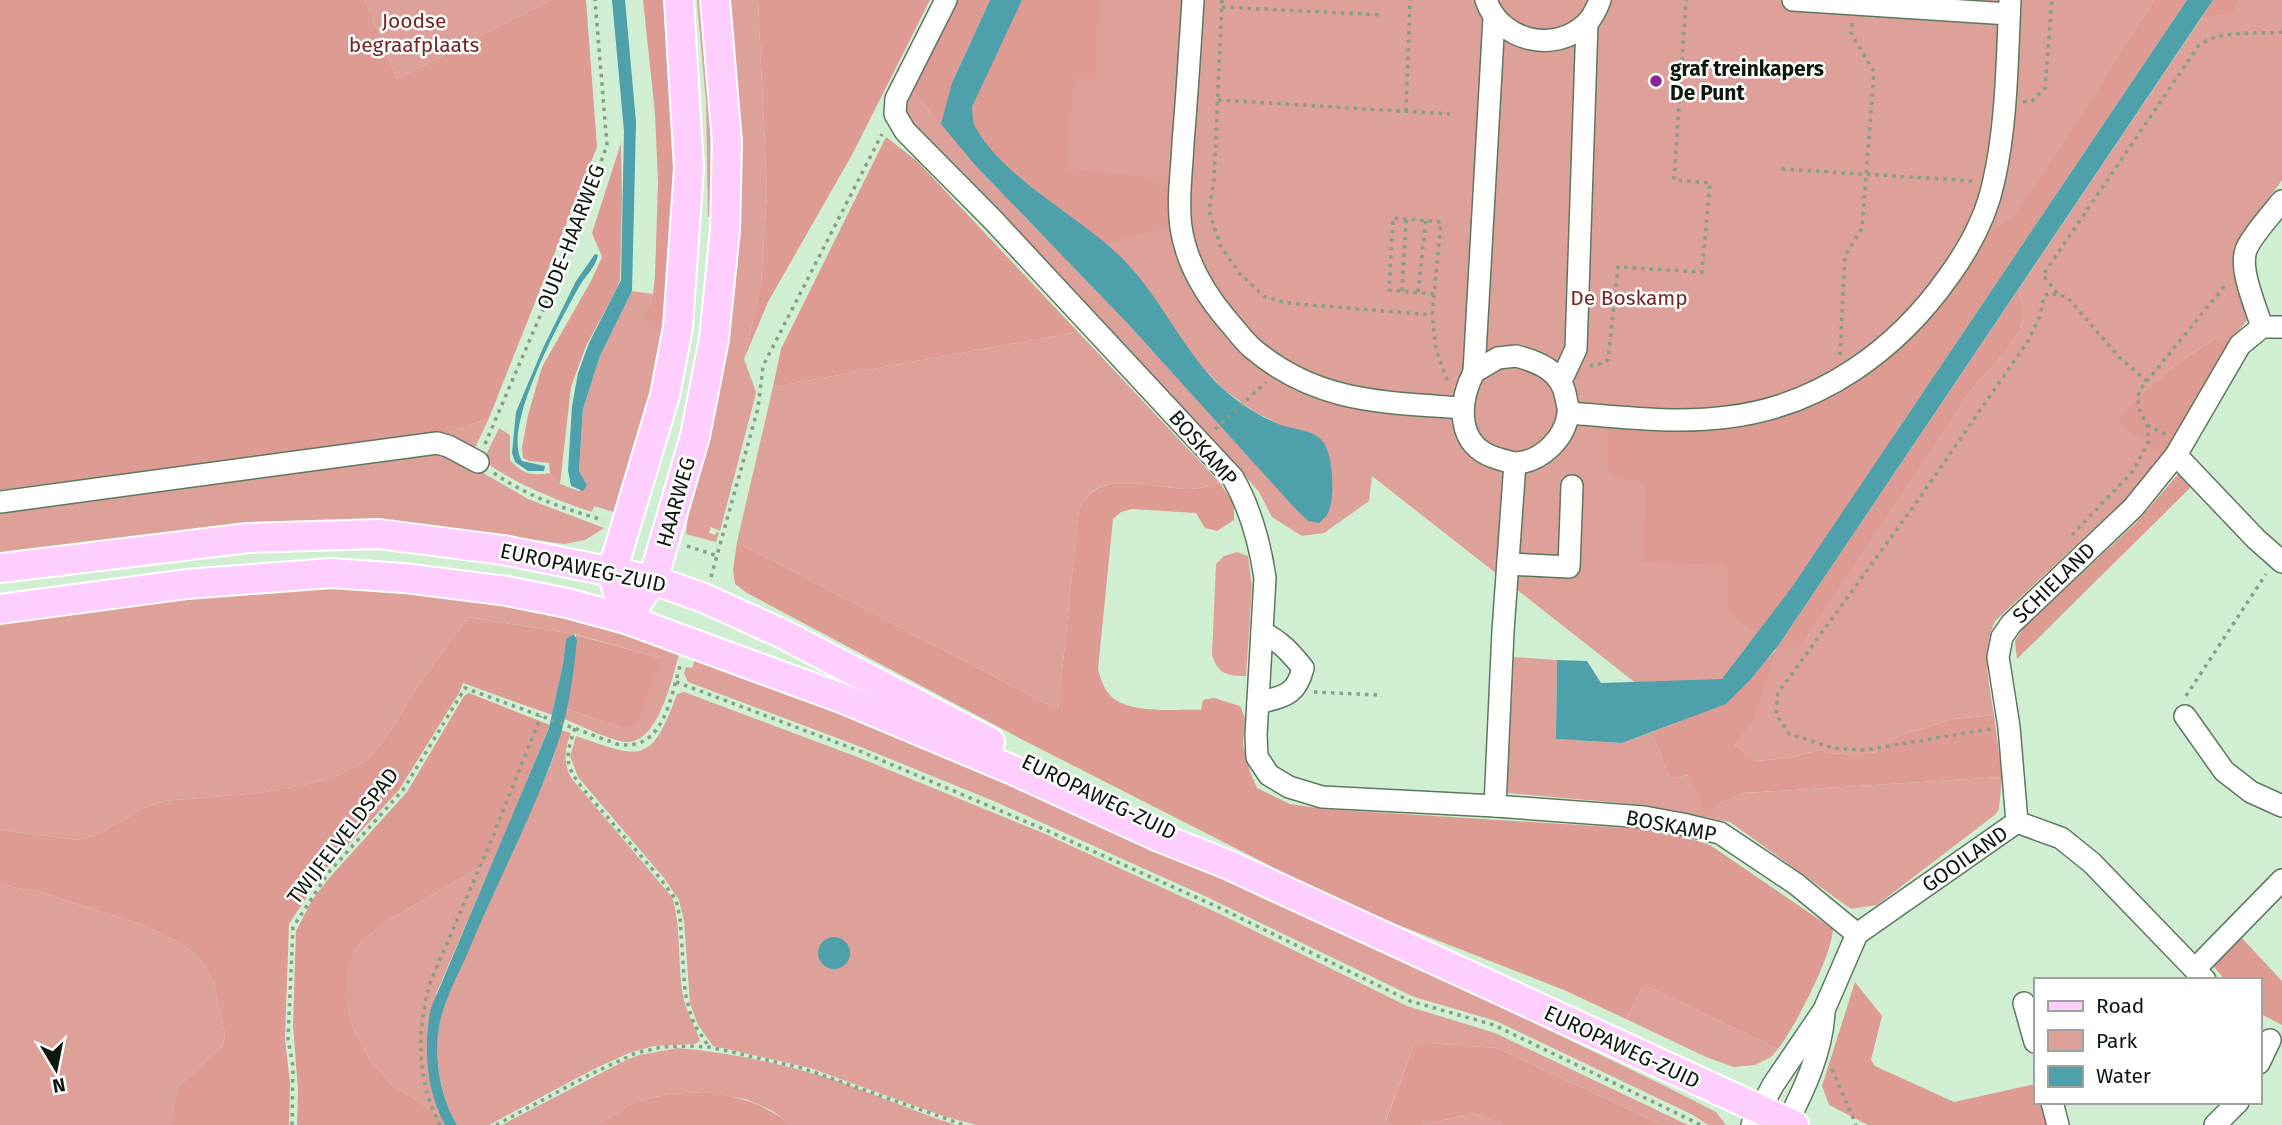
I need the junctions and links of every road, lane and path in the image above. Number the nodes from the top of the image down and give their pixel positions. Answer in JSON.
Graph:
{"nodes":[{"id":1,"x":595,"y":0,"type":"edge"},
{"id":2,"x":679,"y":0,"type":"edge"},
{"id":3,"x":716,"y":0,"type":"edge"},
{"id":4,"x":946,"y":0,"type":"edge"},
{"id":5,"x":1193,"y":0,"type":"edge"},
{"id":6,"x":1222,"y":0,"type":"edge"},
{"id":7,"x":1410,"y":0,"type":"edge"},
{"id":8,"x":1600,"y":0,"type":"edge"},
{"id":9,"x":1686,"y":0,"type":"edge"},
{"id":10,"x":1793,"y":0,"type":"edge"},
{"id":11,"x":2052,"y":0,"type":"edge"},
{"id":12,"x":1853,"y":4,"type":"junction"},
{"id":13,"x":1222,"y":6,"type":"junction"},
{"id":14,"x":2010,"y":7,"type":"edge"},
{"id":15,"x":1490,"y":9,"type":"edge"},
{"id":16,"x":1383,"y":15,"type":"dead end"},
{"id":17,"x":1587,"y":23,"type":"junction"},
{"id":18,"x":2282,"y":32,"type":"edge"},
{"id":19,"x":1218,"y":100,"type":"junction"},
{"id":20,"x":2004,"y":102,"type":"junction"},
{"id":21,"x":1406,"y":111,"type":"junction"},
{"id":22,"x":895,"y":114,"type":"junction"},
{"id":23,"x":1450,"y":114,"type":"dead end"},
{"id":24,"x":1782,"y":169,"type":"dead end"},
{"id":25,"x":1866,"y":176,"type":"junction"},
{"id":26,"x":1994,"y":182,"type":"junction"},
{"id":27,"x":2282,"y":201,"type":"edge"},
{"id":28,"x":1406,"y":219,"type":"junction"},
{"id":29,"x":1426,"y":220,"type":"junction"},
{"id":30,"x":2245,"y":269,"type":"junction"},
{"id":31,"x":1402,"y":291,"type":"junction"},
{"id":32,"x":1418,"y":292,"type":"junction"},
{"id":33,"x":1434,"y":294,"type":"junction"},
{"id":34,"x":2058,"y":295,"type":"junction"},
{"id":35,"x":1432,"y":315,"type":"junction"},
{"id":36,"x":2272,"y":327,"type":"edge"},
{"id":37,"x":1474,"y":372,"type":"junction"},
{"id":38,"x":1565,"y":372,"type":"junction"},
{"id":39,"x":1838,"y":381,"type":"junction"},
{"id":40,"x":2147,"y":381,"type":"junction"},
{"id":41,"x":1248,"y":399,"type":"dead end"},
{"id":42,"x":1457,"y":408,"type":"junction"},
{"id":43,"x":1569,"y":413,"type":"junction"},
{"id":44,"x":1214,"y":430,"type":"dead end"},
{"id":45,"x":2176,"y":455,"type":"junction"},
{"id":46,"x":478,"y":462,"type":"junction"},
{"id":47,"x":1515,"y":463,"type":"junction"},
{"id":48,"x":1572,"y":486,"type":"dead end"},
{"id":49,"x":0,"y":502,"type":"edge"},
{"id":50,"x":593,"y":517,"type":"dead end"},
{"id":51,"x":2068,"y":539,"type":"dead end"},
{"id":52,"x":718,"y":556,"type":"dead end"},
{"id":53,"x":2280,"y":560,"type":"edge"},
{"id":54,"x":1508,"y":564,"type":"junction"},
{"id":55,"x":0,"y":568,"type":"edge"},
{"id":56,"x":612,"y":572,"type":"junction"},
{"id":57,"x":653,"y":580,"type":"junction"},
{"id":58,"x":0,"y":609,"type":"edge"},
{"id":59,"x":626,"y":619,"type":"junction"},
{"id":60,"x":1262,"y":632,"type":"junction"},
{"id":61,"x":680,"y":666,"type":"dead end"},
{"id":62,"x":676,"y":682,"type":"junction"},
{"id":63,"x":1295,"y":689,"type":"junction"},
{"id":64,"x":1377,"y":695,"type":"dead end"},
{"id":65,"x":1258,"y":703,"type":"junction"},
{"id":66,"x":2185,"y":716,"type":"joint"},
{"id":67,"x":544,"y":717,"type":"junction"},
{"id":68,"x":2009,"y":727,"type":"junction"},
{"id":69,"x":575,"y":728,"type":"junction"},
{"id":70,"x":1495,"y":806,"type":"junction"},
{"id":71,"x":2282,"y":806,"type":"edge"},
{"id":72,"x":2017,"y":822,"type":"junction"},
{"id":73,"x":1229,"y":864,"type":"junction"},
{"id":74,"x":2282,"y":880,"type":"edge"},
{"id":75,"x":1857,"y":934,"type":"junction"},
{"id":76,"x":2200,"y":974,"type":"edge"},
{"id":77,"x":2024,"y":1003,"type":"dead end"},
{"id":78,"x":1824,"y":1010,"type":"junction"},
{"id":79,"x":2034,"y":1038,"type":"edge"},
{"id":80,"x":2271,"y":1039,"type":"edge"},
{"id":81,"x":1820,"y":1041,"type":"junction"},
{"id":82,"x":709,"y":1047,"type":"junction"},
{"id":83,"x":2261,"y":1059,"type":"edge"},
{"id":84,"x":2053,"y":1104,"type":"edge"},
{"id":85,"x":2236,"y":1104,"type":"edge"},
{"id":86,"x":1755,"y":1118,"type":"edge"},
{"id":87,"x":292,"y":1125,"type":"edge"},
{"id":88,"x":440,"y":1125,"type":"edge"},
{"id":89,"x":496,"y":1125,"type":"edge"},
{"id":90,"x":964,"y":1125,"type":"edge"},
{"id":91,"x":1701,"y":1125,"type":"edge"},
{"id":92,"x":1789,"y":1125,"type":"edge"},
{"id":93,"x":1856,"y":1125,"type":"edge"},
{"id":94,"x":2058,"y":1125,"type":"edge"},
{"id":95,"x":2215,"y":1125,"type":"edge"}],
"edges":[{"from":1,"to":46,"type":"path","name":"OUDE-HAARWEG"},
{"from":2,"to":56,"type":"main road","name":"HAARWEG"},
{"from":3,"to":57,"type":"main road","name":"HAARWEG"},
{"from":4,"to":22,"type":"street"},
{"from":5,"to":42,"type":"street"},
{"from":6,"to":13,"type":"path"},
{"from":7,"to":21,"type":"path"},
{"from":8,"to":17,"type":"street"},
{"from":9,"to":38,"type":"path"},
{"from":10,"to":12,"type":"street"},
{"from":11,"to":20,"type":"path"},
{"from":12,"to":14,"type":"street"},
{"from":12,"to":25,"type":"path"},
{"from":13,"to":16,"type":"path"},
{"from":13,"to":19,"type":"path"},
{"from":14,"to":20,"type":"street"},
{"from":15,"to":17,"type":"street"},
{"from":15,"to":37,"type":"street"},
{"from":17,"to":38,"type":"street"},
{"from":18,"to":34,"type":"path"},
{"from":19,"to":21,"type":"path"},
{"from":19,"to":35,"type":"path"},
{"from":20,"to":26,"type":"street"},
{"from":21,"to":23,"type":"path"},
{"from":22,"to":52,"type":"path"},
{"from":22,"to":60,"type":"street","name":"BOSKAMP"},
{"from":24,"to":25,"type":"path"},
{"from":25,"to":26,"type":"path"},
{"from":25,"to":39,"type":"path"},
{"from":26,"to":39,"type":"street"},
{"from":27,"to":30,"type":"street"},
{"from":28,"to":29,"type":"path"},
{"from":28,"to":31,"type":"path"},
{"from":28,"to":31,"type":"path"},
{"from":29,"to":32,"type":"path"},
{"from":29,"to":33,"type":"path"},
{"from":30,"to":36,"type":"street","name":"SCHIELAND"},
{"from":30,"to":40,"type":"path"},
{"from":31,"to":32,"type":"path"},
{"from":32,"to":33,"type":"path"},
{"from":33,"to":35,"type":"path"},
{"from":34,"to":40,"type":"path"},
{"from":34,"to":68,"type":"path"},
{"from":35,"to":42,"type":"path"},
{"from":36,"to":45,"type":"street","name":"SCHIELAND"},
{"from":37,"to":38,"type":"street"},
{"from":37,"to":42,"type":"street"},
{"from":38,"to":43,"type":"street"},
{"from":39,"to":43,"type":"street"},
{"from":40,"to":51,"type":"path"},
{"from":41,"to":44,"type":"path"},
{"from":42,"to":47,"type":"street"},
{"from":43,"to":47,"type":"street"},
{"from":45,"to":53,"type":"street"},
{"from":45,"to":68,"type":"street","name":"SCHIELAND"},
{"from":46,"to":49,"type":"street"},
{"from":46,"to":50,"type":"path"},
{"from":47,"to":54,"type":"street"},
{"from":48,"to":54,"type":"street"},
{"from":53,"to":66,"type":"path"},
{"from":54,"to":70,"type":"street"},
{"from":55,"to":56,"type":"main road","name":"EUROPAWEG-ZUID"},
{"from":56,"to":57,"type":"main road","name":"EUROPAWEG-ZUID"},
{"from":56,"to":59,"type":"main road"},
{"from":57,"to":59,"type":"main road","name":"HAARWEG"},
{"from":57,"to":73,"type":"main road","name":"EUROPAWEG-ZUID"},
{"from":58,"to":59,"type":"main road","name":"EUROPAWEG-ZUID"},
{"from":59,"to":73,"type":"main road","name":"EUROPAWEG-ZUID"},
{"from":60,"to":63,"type":"street"},
{"from":60,"to":65,"type":"street","name":"BOSKAMP"},
{"from":61,"to":62,"type":"path","name":"TWIJFELVELDSPAD"},
{"from":62,"to":69,"type":"path","name":"TWIJFELVELDSPAD"},
{"from":62,"to":91,"type":"path"},
{"from":63,"to":64,"type":"path"},
{"from":63,"to":65,"type":"street"},
{"from":65,"to":70,"type":"street","name":"BOSKAMP"},
{"from":66,"to":71,"type":"street"},
{"from":67,"to":69,"type":"path","name":"TWIJFELVELDSPAD"},
{"from":67,"to":87,"type":"path","name":"TWIJFELVELDSPAD"},
{"from":67,"to":88,"type":"path"},
{"from":68,"to":72,"type":"street","name":"SCHIELAND"},
{"from":69,"to":82,"type":"path"},
{"from":70,"to":75,"type":"street","name":"BOSKAMP"},
{"from":72,"to":75,"type":"street","name":"GOOILAND"},
{"from":72,"to":76,"type":"street","name":"GOOILAND"},
{"from":73,"to":86,"type":"main road","name":"EUROPAWEG-ZUID"},
{"from":74,"to":76,"type":"street","name":"GOOILAND"},
{"from":75,"to":78,"type":"street"},
{"from":77,"to":79,"type":"street"},
{"from":78,"to":81,"type":"street"},
{"from":78,"to":86,"type":"street"},
{"from":80,"to":83,"type":"street"},
{"from":81,"to":92,"type":"street"},
{"from":81,"to":93,"type":"path"},
{"from":82,"to":89,"type":"path"},
{"from":82,"to":90,"type":"path"},
{"from":84,"to":94,"type":"street"},
{"from":85,"to":95,"type":"street"},
{"from":86,"to":92,"type":"main road","name":"EUROPAWEG-ZUID"}]}
